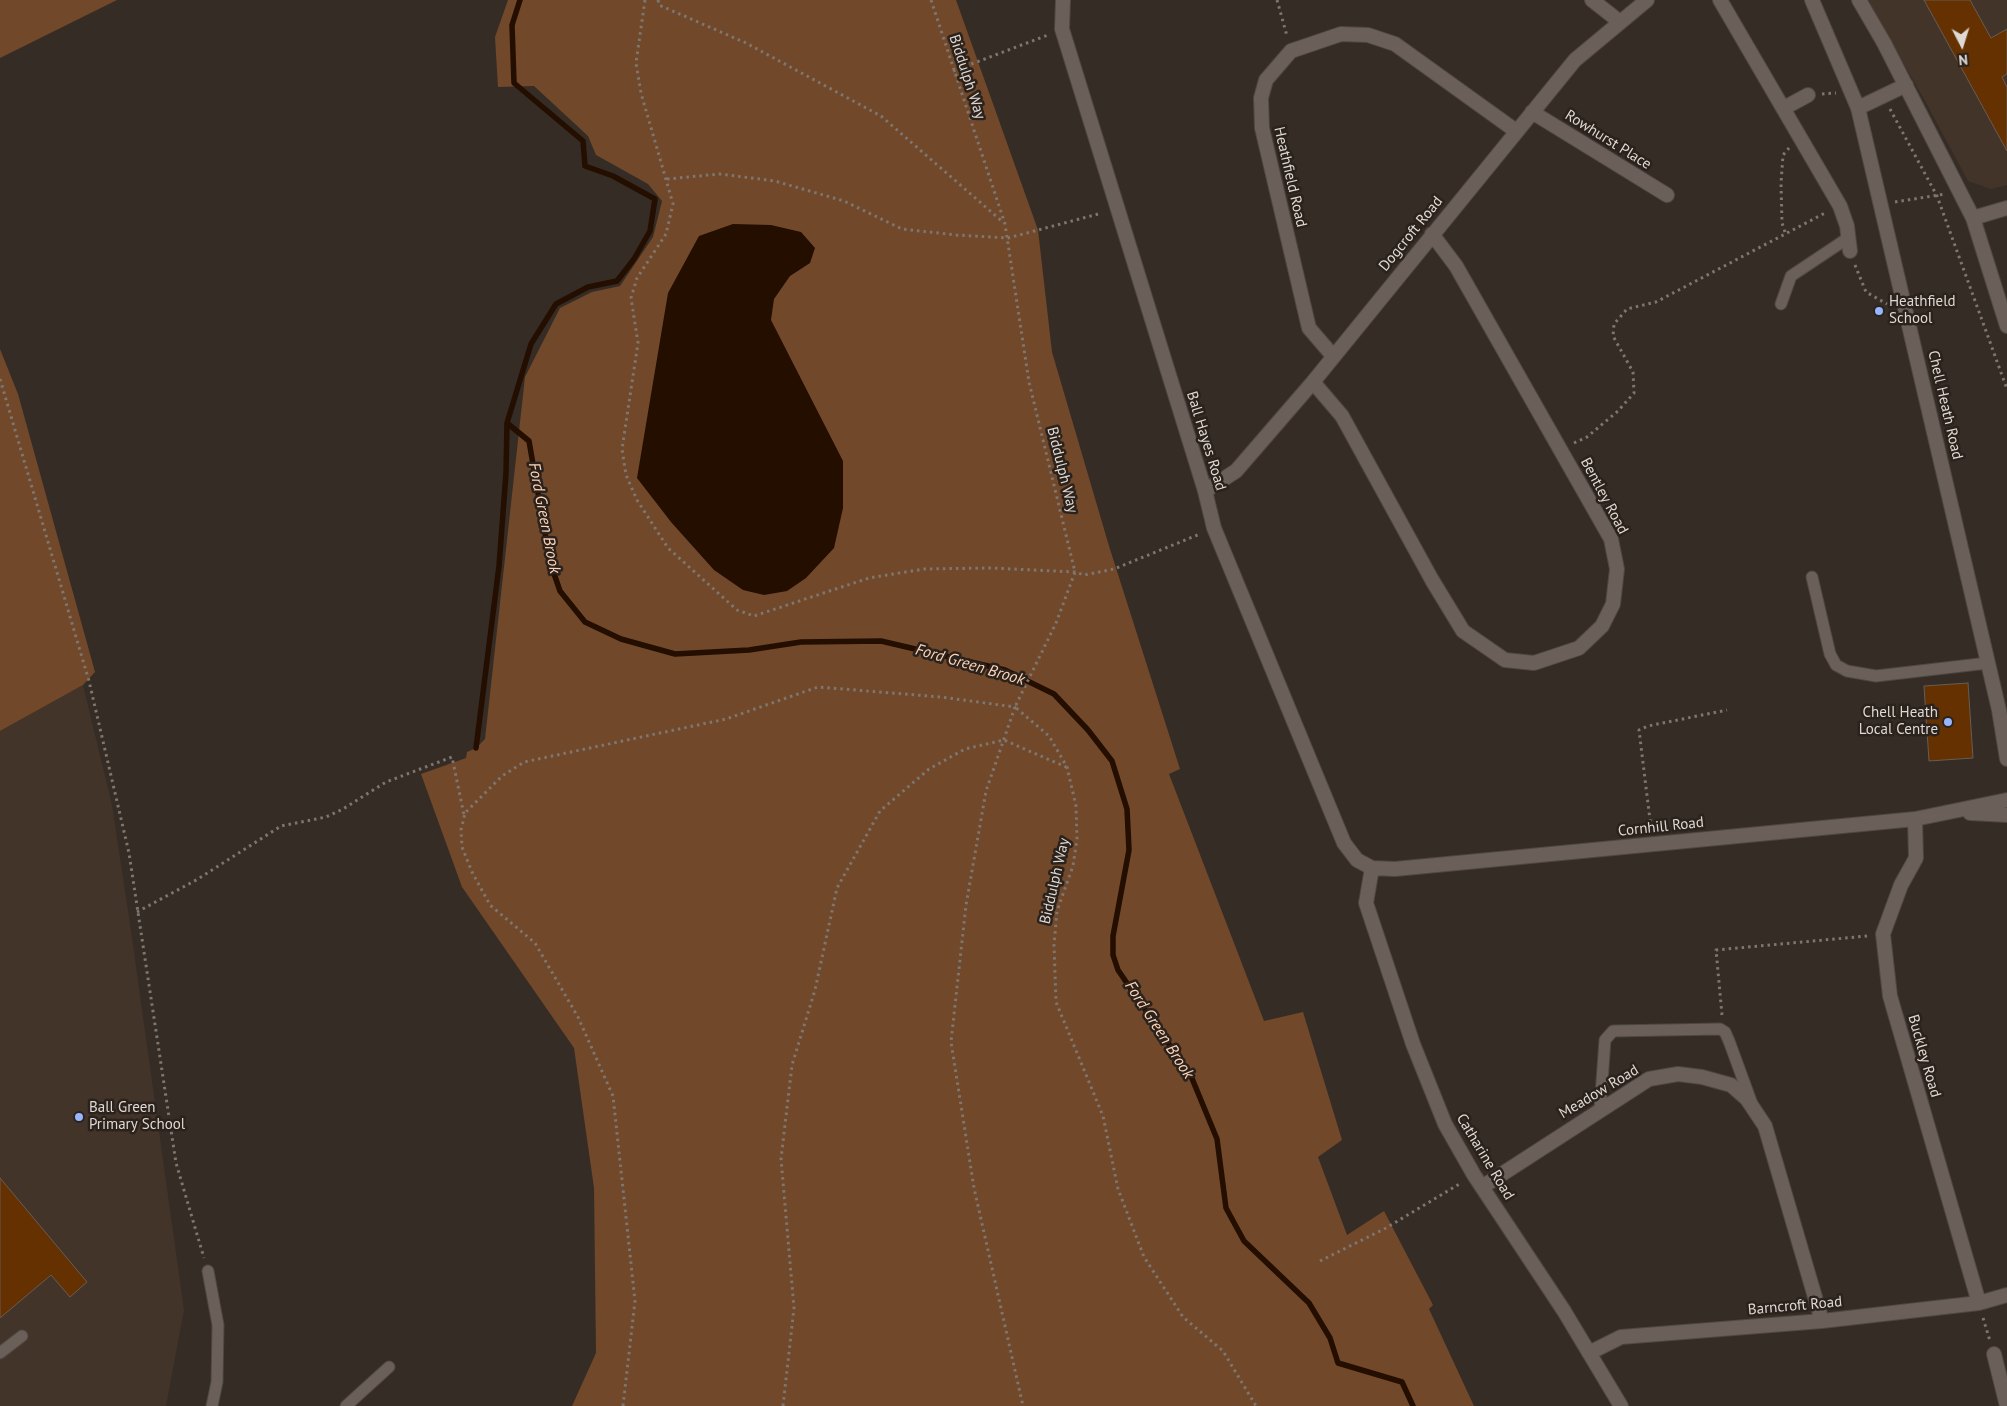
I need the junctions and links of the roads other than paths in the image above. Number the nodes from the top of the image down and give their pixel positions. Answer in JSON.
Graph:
{"nodes":[{"id":1,"x":1062,"y":0,"type":"edge"},
{"id":2,"x":1592,"y":0,"type":"edge"},
{"id":3,"x":1647,"y":0,"type":"edge"},
{"id":4,"x":1720,"y":0,"type":"edge"},
{"id":5,"x":1812,"y":0,"type":"edge"},
{"id":6,"x":1859,"y":0,"type":"edge"},
{"id":7,"x":1620,"y":22,"type":"junction"},
{"id":8,"x":1906,"y":86,"type":"junction"},
{"id":9,"x":1808,"y":95,"type":"road end"},
{"id":10,"x":1784,"y":108,"type":"junction"},
{"id":11,"x":1858,"y":108,"type":"junction"},
{"id":12,"x":1532,"y":112,"type":"junction"},
{"id":13,"x":1516,"y":131,"type":"junction"},
{"id":14,"x":1667,"y":195,"type":"dead end"},
{"id":15,"x":2007,"y":208,"type":"edge"},
{"id":16,"x":1972,"y":218,"type":"junction"},
{"id":17,"x":1432,"y":234,"type":"junction"},
{"id":18,"x":1849,"y":244,"type":"joint"},
{"id":19,"x":1781,"y":304,"type":"dead end"},
{"id":20,"x":2007,"y":326,"type":"edge"},
{"id":21,"x":1333,"y":356,"type":"junction"},
{"id":22,"x":1312,"y":382,"type":"junction"},
{"id":23,"x":1205,"y":491,"type":"junction"},
{"id":24,"x":1812,"y":577,"type":"dead end"},
{"id":25,"x":1988,"y":663,"type":"junction"},
{"id":26,"x":1999,"y":710,"type":"junction"},
{"id":27,"x":2007,"y":724,"type":"edge"},
{"id":28,"x":2007,"y":760,"type":"edge"},
{"id":29,"x":2007,"y":800,"type":"edge"},
{"id":30,"x":1952,"y":812,"type":"junction"},
{"id":31,"x":2007,"y":815,"type":"edge"},
{"id":32,"x":1915,"y":818,"type":"junction"},
{"id":33,"x":1372,"y":868,"type":"junction"},
{"id":34,"x":1600,"y":1109,"type":"junction"},
{"id":35,"x":1755,"y":1110,"type":"junction"},
{"id":36,"x":1482,"y":1187,"type":"junction"},
{"id":37,"x":208,"y":1271,"type":"road end"},
{"id":38,"x":2007,"y":1295,"type":"edge"},
{"id":39,"x":1979,"y":1303,"type":"junction"},
{"id":40,"x":1822,"y":1321,"type":"junction"},
{"id":41,"x":22,"y":1336,"type":"dead end"},
{"id":42,"x":0,"y":1353,"type":"edge"},
{"id":43,"x":1589,"y":1353,"type":"junction"},
{"id":44,"x":1994,"y":1354,"type":"road end"},
{"id":45,"x":388,"y":1367,"type":"dead end"},
{"id":46,"x":212,"y":1406,"type":"edge"},
{"id":47,"x":346,"y":1406,"type":"edge"},
{"id":48,"x":1621,"y":1406,"type":"edge"},
{"id":49,"x":2007,"y":1406,"type":"edge"}],
"edges":[{"from":1,"to":23,"type":"street","name":"Ball Hayes Road"},
{"from":2,"to":7,"type":"street"},
{"from":3,"to":7,"type":"street","name":"Dogcroft Road"},
{"from":4,"to":10,"type":"street"},
{"from":5,"to":11,"type":"street","name":"Chell Heath Road"},
{"from":6,"to":8,"type":"street"},
{"from":7,"to":12,"type":"street","name":"Dogcroft Road"},
{"from":8,"to":11,"type":"street"},
{"from":8,"to":16,"type":"street"},
{"from":9,"to":10,"type":"street"},
{"from":10,"to":18,"type":"street"},
{"from":11,"to":25,"type":"street","name":"Chell Heath Road"},
{"from":12,"to":13,"type":"street","name":"Dogcroft Road"},
{"from":12,"to":14,"type":"street","name":"Rowhurst Place"},
{"from":13,"to":17,"type":"street","name":"Dogcroft Road"},
{"from":13,"to":21,"type":"street","name":"Heathfield Road"},
{"from":15,"to":16,"type":"street"},
{"from":16,"to":20,"type":"street"},
{"from":17,"to":21,"type":"street","name":"Dogcroft Road"},
{"from":17,"to":22,"type":"street","name":"Bentley Road"},
{"from":18,"to":19,"type":"lane"},
{"from":21,"to":22,"type":"street","name":"Dogcroft Road"},
{"from":22,"to":23,"type":"street","name":"Dogcroft Road"},
{"from":23,"to":33,"type":"street","name":"Ball Hayes Road"},
{"from":24,"to":25,"type":"lane"},
{"from":25,"to":26,"type":"street","name":"Chell Heath Road"},
{"from":26,"to":27,"type":"street","name":"Chell Heath Road"},
{"from":26,"to":28,"type":"street","name":"Chell Heath Road"},
{"from":29,"to":30,"type":"street","name":"Cornhill Road"},
{"from":30,"to":31,"type":"street","name":"Cornhill Road"},
{"from":30,"to":32,"type":"street","name":"Cornhill Road"},
{"from":32,"to":33,"type":"street","name":"Cornhill Road"},
{"from":32,"to":39,"type":"street","name":"Buckley Road"},
{"from":33,"to":36,"type":"street","name":"Catharine Road"},
{"from":34,"to":35,"type":"street","name":"Meadow Road"},
{"from":34,"to":35,"type":"lane"},
{"from":34,"to":36,"type":"street","name":"Meadow Road"},
{"from":35,"to":40,"type":"street","name":"Meadow Road"},
{"from":36,"to":43,"type":"street","name":"Catharine Road"},
{"from":37,"to":46,"type":"lane"},
{"from":38,"to":39,"type":"street","name":"Barncroft Road"},
{"from":39,"to":40,"type":"street","name":"Barncroft Road"},
{"from":40,"to":43,"type":"street","name":"Barncroft Road"},
{"from":41,"to":42,"type":"lane"},
{"from":43,"to":48,"type":"street","name":"Catharine Road"},
{"from":44,"to":49,"type":"street"},
{"from":45,"to":47,"type":"lane"}]}
